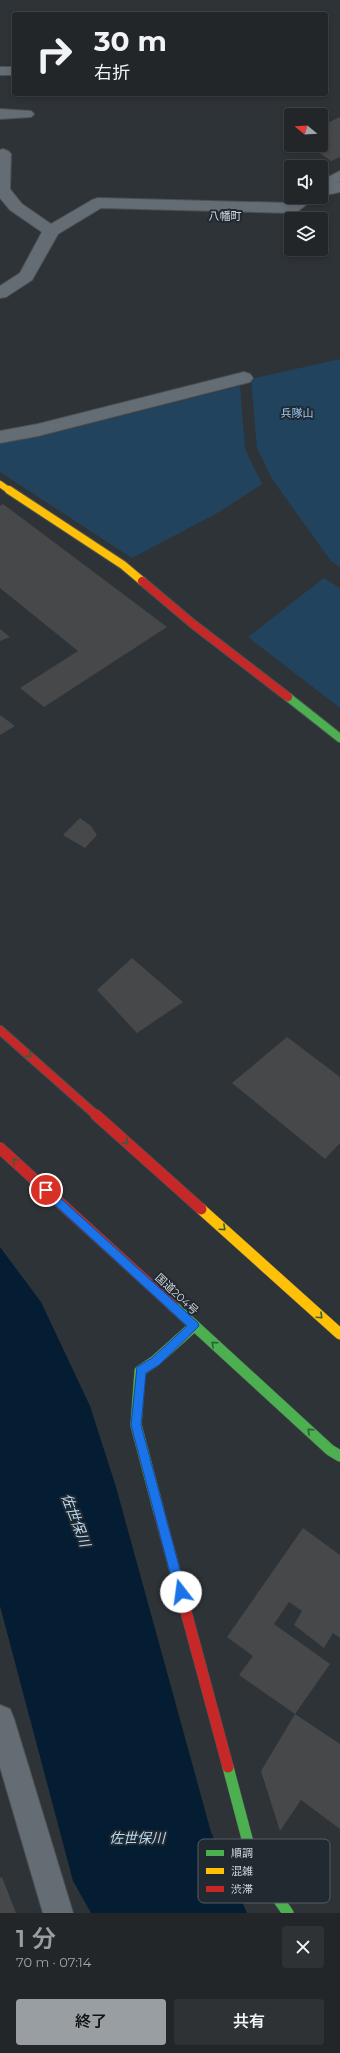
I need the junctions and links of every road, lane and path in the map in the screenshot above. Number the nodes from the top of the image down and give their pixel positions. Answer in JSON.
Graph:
{"nodes":[{"id":1,"x":0,"y":71,"type":"edge"},
{"id":2,"x":12,"y":71,"type":"edge"},
{"id":3,"x":0,"y":114,"type":"edge"},
{"id":4,"x":26,"y":114,"type":"dead end"},
{"id":5,"x":3,"y":154,"type":"dead end"},
{"id":6,"x":340,"y":175,"type":"edge"},
{"id":7,"x":328,"y":184,"type":"edge"},
{"id":8,"x":340,"y":187,"type":"edge"},
{"id":9,"x":328,"y":188,"type":"edge"},
{"id":10,"x":298,"y":204,"type":"edge"},
{"id":11,"x":51,"y":231,"type":"junction"},
{"id":12,"x":0,"y":294,"type":"edge"},
{"id":13,"x":244,"y":378,"type":"dead end"},
{"id":14,"x":0,"y":437,"type":"edge"},
{"id":15,"x":0,"y":484,"type":"edge"},
{"id":16,"x":340,"y":738,"type":"edge"},
{"id":17,"x":0,"y":1030,"type":"edge"},
{"id":18,"x":0,"y":1148,"type":"edge"},
{"id":19,"x":194,"y":1326,"type":"junction"},
{"id":20,"x":340,"y":1334,"type":"edge"},
{"id":21,"x":340,"y":1456,"type":"edge"},
{"id":22,"x":0,"y":1719,"type":"edge"},
{"id":23,"x":247,"y":1839,"type":"edge"},
{"id":24,"x":281,"y":1903,"type":"edge"},
{"id":25,"x":58,"y":1913,"type":"edge"},
{"id":26,"x":288,"y":1913,"type":"edge"}],
"edges":[{"from":1,"to":2,"type":"street"},
{"from":3,"to":4,"type":"street"},
{"from":5,"to":11,"type":"street"},
{"from":6,"to":7,"type":"lane"},
{"from":8,"to":9,"type":"street"},
{"from":10,"to":11,"type":"street"},
{"from":11,"to":12,"type":"street"},
{"from":13,"to":14,"type":"street"},
{"from":15,"to":16,"type":"main road"},
{"from":17,"to":20,"type":"main road","one_way":true},
{"from":19,"to":18,"type":"main road","name":"国道204号","one_way":true},
{"from":21,"to":19,"type":"main road","name":"国道204号","one_way":true},
{"from":19,"to":23,"type":"main road"},
{"from":22,"to":25,"type":"street"},
{"from":24,"to":26,"type":"main road"}]}
